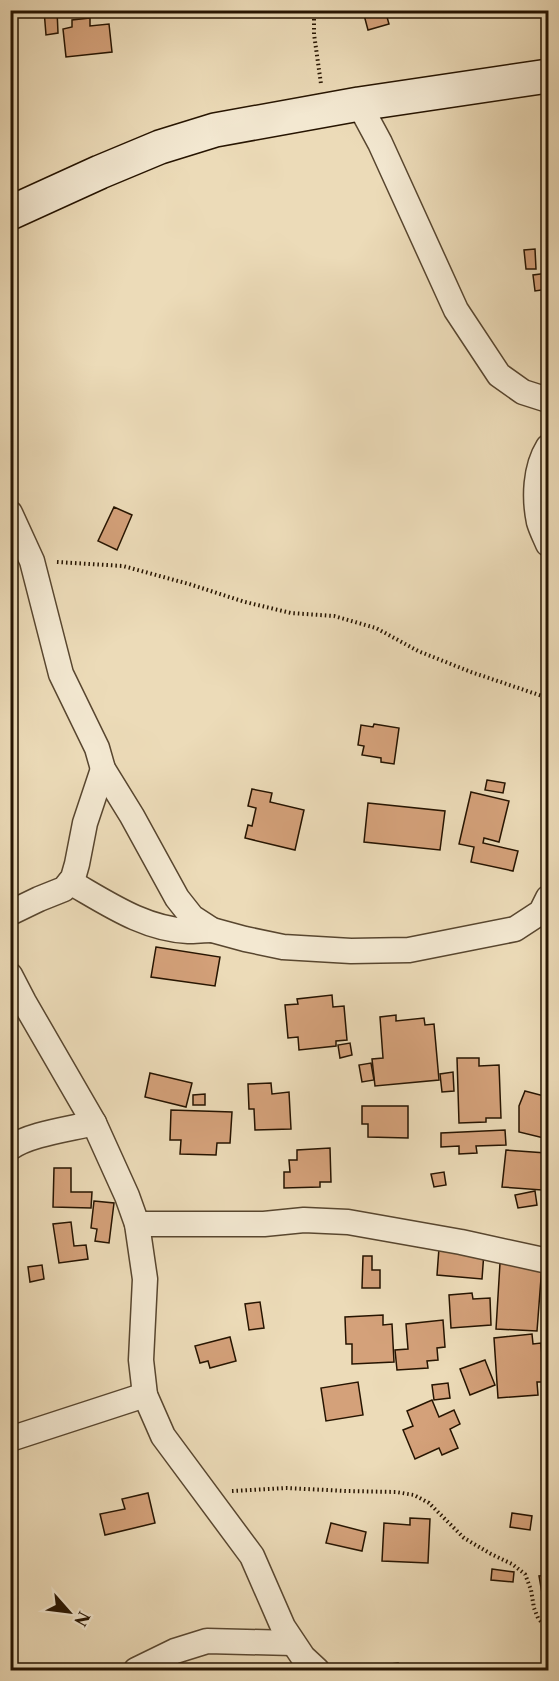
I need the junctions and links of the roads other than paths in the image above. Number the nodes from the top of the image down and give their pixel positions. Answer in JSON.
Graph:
{"nodes":[{"id":1,"x":549,"y":76,"type":"edge"},
{"id":2,"x":360,"y":104,"type":"junction"},
{"id":3,"x":10,"y":213,"type":"edge"},
{"id":4,"x":549,"y":400,"type":"edge"},
{"id":5,"x":549,"y":447,"type":"edge"},
{"id":6,"x":10,"y":513,"type":"edge"},
{"id":7,"x":549,"y":544,"type":"edge"},
{"id":8,"x":103,"y":770,"type":"junction"},
{"id":9,"x":70,"y":882,"type":"junction"},
{"id":10,"x":549,"y":898,"type":"edge"},
{"id":11,"x":10,"y":914,"type":"edge"},
{"id":12,"x":212,"y":930,"type":"junction"},
{"id":13,"x":10,"y":975,"type":"edge"},
{"id":14,"x":94,"y":1123,"type":"junction"},
{"id":15,"x":10,"y":1148,"type":"edge"},
{"id":16,"x":137,"y":1224,"type":"junction"},
{"id":17,"x":549,"y":1260,"type":"edge"},
{"id":18,"x":145,"y":1395,"type":"junction"},
{"id":19,"x":10,"y":1439,"type":"edge"},
{"id":20,"x":293,"y":1642,"type":"junction"},
{"id":21,"x":135,"y":1671,"type":"edge"},
{"id":22,"x":317,"y":1671,"type":"edge"}],
"edges":[{"from":1,"to":2,"type":"street"},
{"from":2,"to":3,"type":"street"},
{"from":2,"to":4,"type":"street"},
{"from":5,"to":7,"type":"street"},
{"from":6,"to":8,"type":"street"},
{"from":8,"to":9,"type":"street"},
{"from":8,"to":12,"type":"street"},
{"from":9,"to":11,"type":"street"},
{"from":9,"to":12,"type":"street"},
{"from":10,"to":12,"type":"street"},
{"from":13,"to":14,"type":"street"},
{"from":14,"to":15,"type":"street"},
{"from":14,"to":16,"type":"street"},
{"from":16,"to":17,"type":"street"},
{"from":16,"to":18,"type":"street"},
{"from":18,"to":19,"type":"street"},
{"from":18,"to":20,"type":"street"},
{"from":20,"to":21,"type":"street"},
{"from":20,"to":22,"type":"street"}]}
